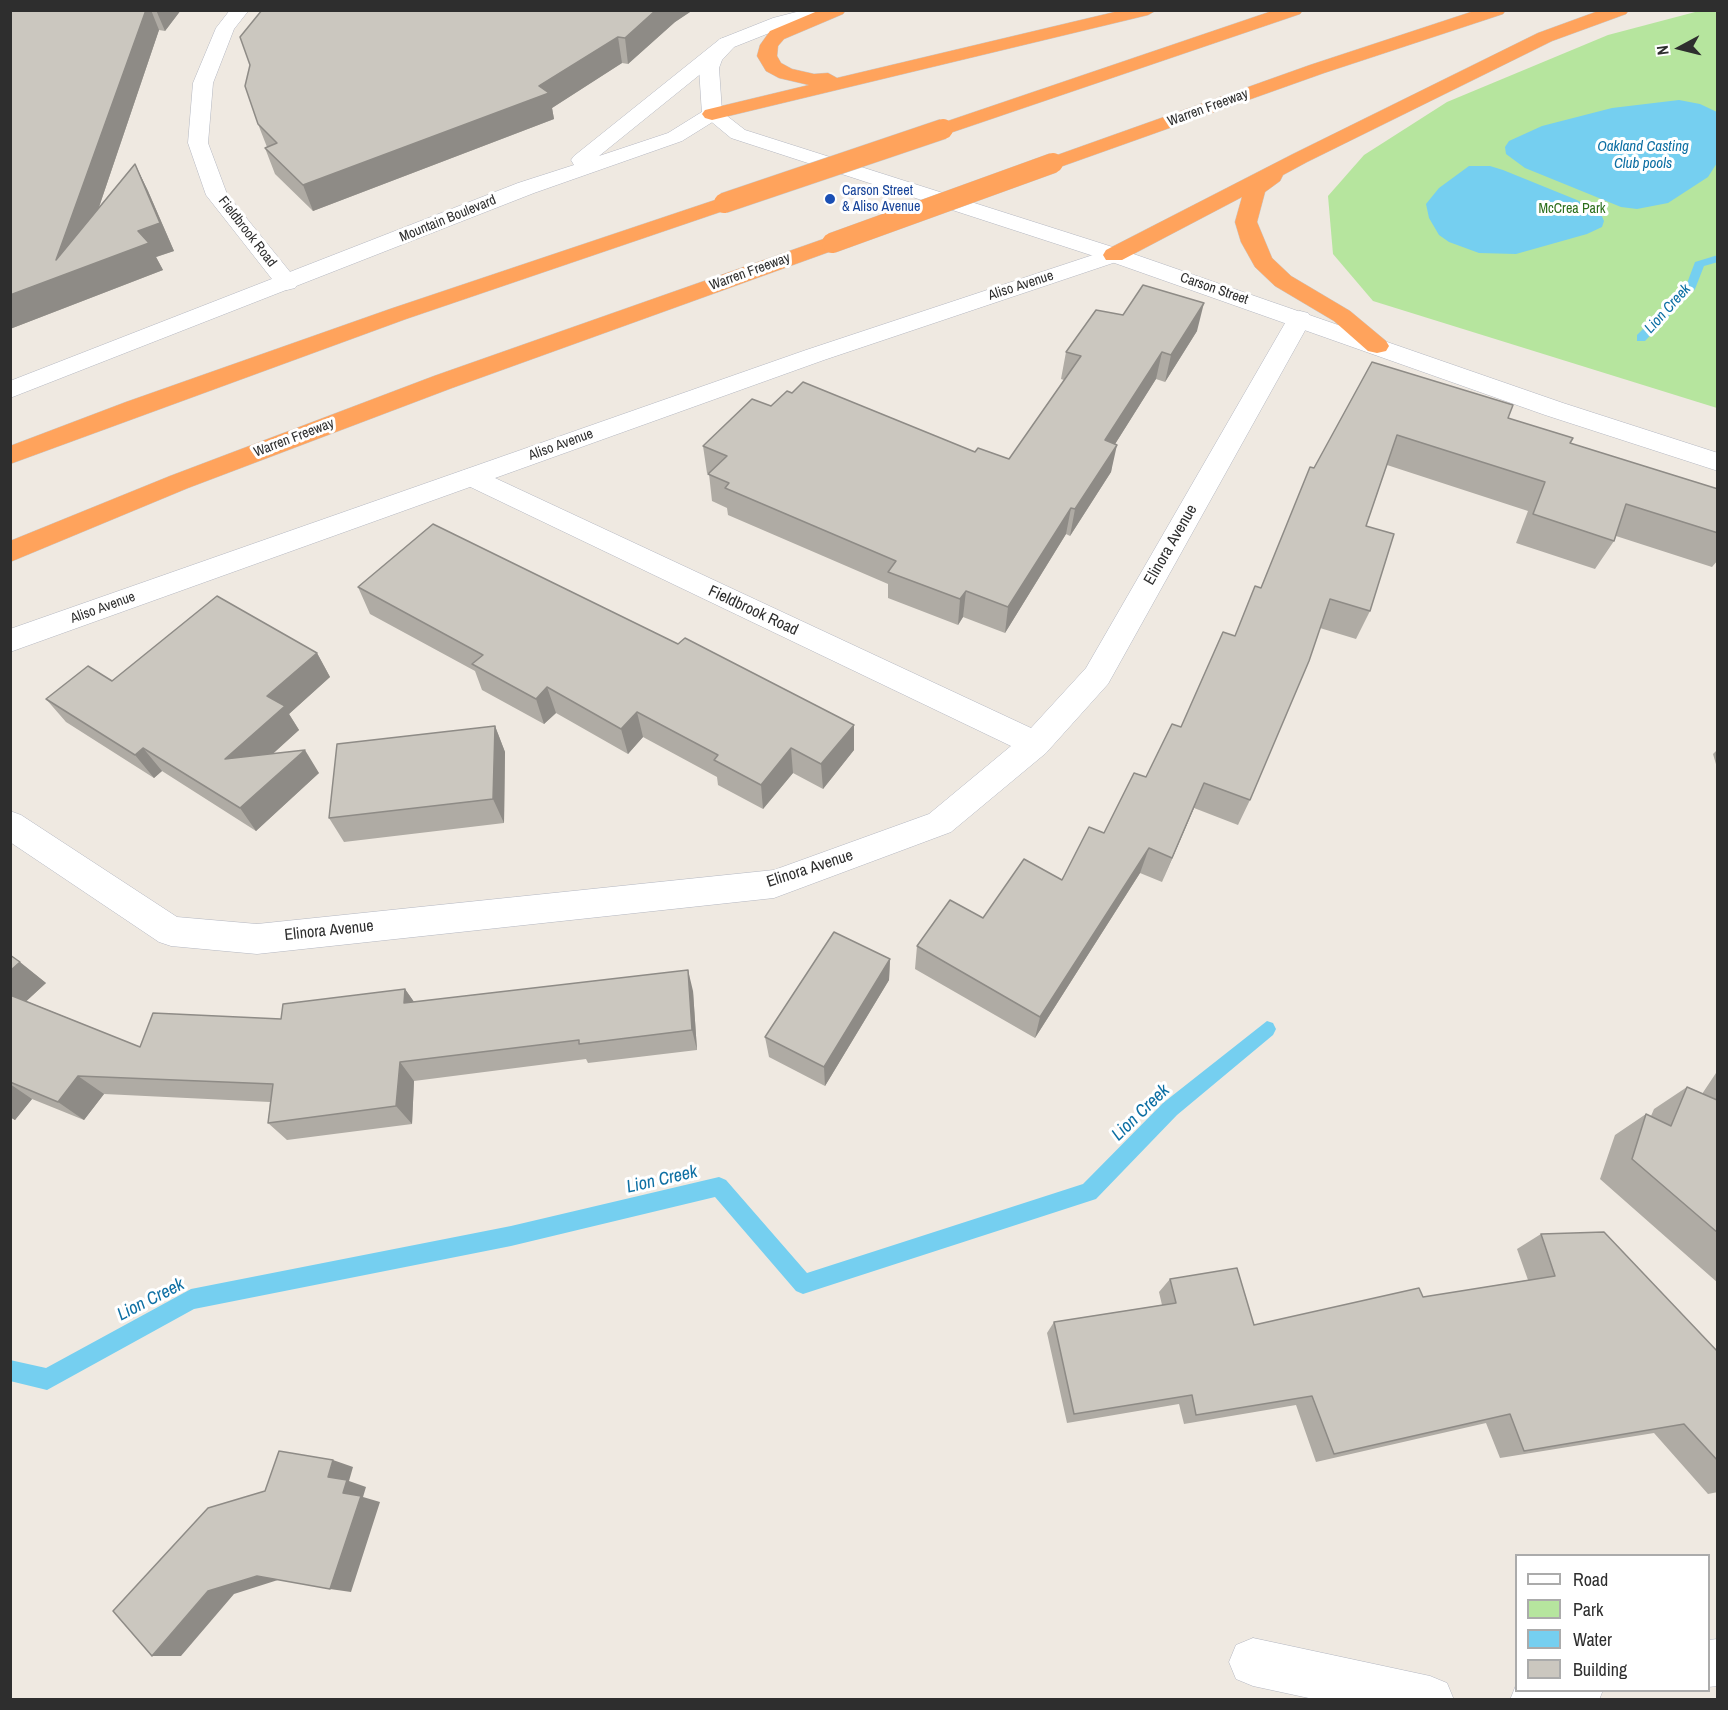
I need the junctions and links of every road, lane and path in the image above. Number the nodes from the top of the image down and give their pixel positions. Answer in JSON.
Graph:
{"nodes":[{"id":1,"x":240,"y":10,"type":"edge"},
{"id":2,"x":828,"y":10,"type":"edge"},
{"id":3,"x":837,"y":10,"type":"edge"},
{"id":4,"x":1148,"y":10,"type":"edge"},
{"id":5,"x":1294,"y":10,"type":"edge"},
{"id":6,"x":1497,"y":10,"type":"edge"},
{"id":7,"x":1620,"y":10,"type":"edge"},
{"id":8,"x":727,"y":43,"type":"junction"},
{"id":9,"x":893,"y":71,"type":"junction"},
{"id":10,"x":712,"y":114,"type":"junction"},
{"id":11,"x":1300,"y":158,"type":"junction"},
{"id":12,"x":562,"y":175,"type":"junction"},
{"id":13,"x":1114,"y":255,"type":"junction"},
{"id":14,"x":287,"y":283,"type":"junction"},
{"id":15,"x":1300,"y":318,"type":"junction"},
{"id":16,"x":1377,"y":346,"type":"junction"},
{"id":17,"x":10,"y":390,"type":"edge"},
{"id":18,"x":10,"y":456,"type":"edge"},
{"id":19,"x":1718,"y":462,"type":"edge"},
{"id":20,"x":471,"y":477,"type":"junction"},
{"id":21,"x":10,"y":552,"type":"edge"},
{"id":22,"x":10,"y":641,"type":"edge"},
{"id":23,"x":1035,"y":744,"type":"junction"},
{"id":24,"x":10,"y":825,"type":"edge"},
{"id":25,"x":1253,"y":1662,"type":"dead end"},
{"id":26,"x":1570,"y":1692,"type":"edge"},
{"id":27,"x":1430,"y":1700,"type":"edge"},
{"id":28,"x":1534,"y":1700,"type":"edge"}],
"edges":[{"from":1,"to":14,"type":"street","name":"Fieldbrook Road"},
{"from":2,"to":8,"type":"street"},
{"from":3,"to":9,"type":"highway"},
{"from":4,"to":9,"type":"highway"},
{"from":5,"to":18,"type":"highway","bridge":true},
{"from":6,"to":21,"type":"highway","name":"Warren Freeway","bridge":true},
{"from":7,"to":11,"type":"highway"},
{"from":8,"to":10,"type":"street"},
{"from":8,"to":12,"type":"street"},
{"from":9,"to":10,"type":"highway"},
{"from":10,"to":12,"type":"street","name":"Mountain Boulevard"},
{"from":10,"to":13,"type":"street","name":"Carson Street"},
{"from":11,"to":13,"type":"highway"},
{"from":11,"to":16,"type":"highway"},
{"from":12,"to":14,"type":"street","name":"Mountain Boulevard"},
{"from":13,"to":15,"type":"street","name":"Carson Street"},
{"from":13,"to":20,"type":"street","name":"Aliso Avenue"},
{"from":14,"to":17,"type":"street","name":"Mountain Boulevard"},
{"from":15,"to":16,"type":"street","name":"Carson Street"},
{"from":15,"to":23,"type":"street","name":"Elinora Avenue"},
{"from":16,"to":19,"type":"street","name":"Carson Street"},
{"from":20,"to":22,"type":"street","name":"Aliso Avenue"},
{"from":20,"to":23,"type":"street","name":"Fieldbrook Road"},
{"from":23,"to":24,"type":"street","name":"Elinora Avenue"},
{"from":25,"to":27,"type":"street"},
{"from":26,"to":28,"type":"street"}]}
